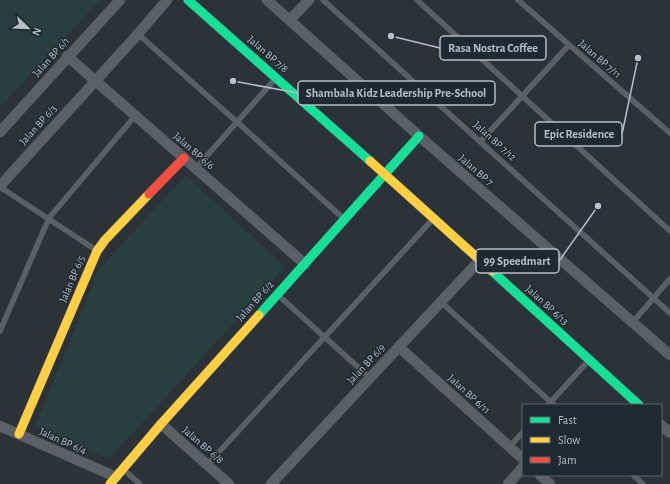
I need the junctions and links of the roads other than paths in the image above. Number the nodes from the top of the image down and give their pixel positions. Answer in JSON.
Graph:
{"nodes":[{"id":1,"x":120,"y":0,"type":"edge"},
{"id":2,"x":167,"y":0,"type":"edge"},
{"id":3,"x":188,"y":0,"type":"edge"},
{"id":4,"x":268,"y":0,"type":"edge"},
{"id":5,"x":309,"y":0,"type":"edge"},
{"id":6,"x":323,"y":0,"type":"edge"},
{"id":7,"x":417,"y":0,"type":"edge"},
{"id":8,"x":518,"y":0,"type":"edge"},
{"id":9,"x":290,"y":20,"type":"junction"},
{"id":10,"x":138,"y":34,"type":"junction"},
{"id":11,"x":569,"y":44,"type":"junction"},
{"id":12,"x":67,"y":56,"type":"junction"},
{"id":13,"x":277,"y":77,"type":"junction"},
{"id":14,"x":95,"y":81,"type":"junction"},
{"id":15,"x":522,"y":96,"type":"junction"},
{"id":16,"x":135,"y":116,"type":"junction"},
{"id":17,"x":237,"y":122,"type":"junction"},
{"id":18,"x":0,"y":132,"type":"edge"},
{"id":19,"x":670,"y":133,"type":"edge"},
{"id":20,"x":419,"y":136,"type":"junction"},
{"id":21,"x":481,"y":142,"type":"junction"},
{"id":22,"x":184,"y":158,"type":"junction"},
{"id":23,"x":196,"y":168,"type":"junction"},
{"id":24,"x":385,"y":174,"type":"junction"},
{"id":25,"x":0,"y":186,"type":"edge"},
{"id":26,"x":49,"y":218,"type":"junction"},
{"id":27,"x":434,"y":218,"type":"junction"},
{"id":28,"x":344,"y":220,"type":"junction"},
{"id":29,"x":670,"y":231,"type":"edge"},
{"id":30,"x":97,"y":251,"type":"junction"},
{"id":31,"x":480,"y":260,"type":"junction"},
{"id":32,"x":305,"y":264,"type":"junction"},
{"id":33,"x":670,"y":279,"type":"edge"},
{"id":34,"x":278,"y":294,"type":"junction"},
{"id":35,"x":654,"y":298,"type":"junction"},
{"id":36,"x":441,"y":302,"type":"junction"},
{"id":37,"x":670,"y":312,"type":"edge"},
{"id":38,"x":633,"y":322,"type":"junction"},
{"id":39,"x":0,"y":331,"type":"edge"},
{"id":40,"x":324,"y":337,"type":"junction"},
{"id":41,"x":399,"y":346,"type":"junction"},
{"id":42,"x":670,"y":355,"type":"edge"},
{"id":43,"x":590,"y":360,"type":"junction"},
{"id":44,"x":370,"y":378,"type":"junction"},
{"id":45,"x":551,"y":404,"type":"edge"},
{"id":46,"x":638,"y":404,"type":"edge"},
{"id":47,"x":161,"y":424,"type":"junction"},
{"id":48,"x":0,"y":426,"type":"edge"},
{"id":49,"x":662,"y":426,"type":"edge"},
{"id":50,"x":522,"y":433,"type":"edge"},
{"id":51,"x":670,"y":433,"type":"edge"},
{"id":52,"x":18,"y":434,"type":"junction"},
{"id":53,"x":509,"y":447,"type":"junction"},
{"id":54,"x":522,"y":458,"type":"edge"},
{"id":55,"x":207,"y":465,"type":"junction"},
{"id":56,"x":522,"y":468,"type":"edge"},
{"id":57,"x":123,"y":469,"type":"junction"},
{"id":58,"x":541,"y":476,"type":"edge"},
{"id":59,"x":633,"y":476,"type":"edge"},
{"id":60,"x":113,"y":481,"type":"edge"},
{"id":61,"x":140,"y":484,"type":"edge"},
{"id":62,"x":228,"y":484,"type":"edge"},
{"id":63,"x":270,"y":484,"type":"edge"},
{"id":64,"x":508,"y":484,"type":"edge"},
{"id":65,"x":550,"y":484,"type":"edge"},
{"id":66,"x":643,"y":484,"type":"edge"}],
"edges":[{"from":1,"to":12,"type":"street","name":"Jalan BP 6/1"},
{"from":2,"to":10,"type":"street"},
{"from":3,"to":13,"type":"street","name":"Jalan BP 7/8"},
{"from":4,"to":9,"type":"street","name":"Jalan BP 7"},
{"from":5,"to":9,"type":"street"},
{"from":6,"to":21,"type":"lane","name":"Jalan BP 7/12"},
{"from":7,"to":15,"type":"lane"},
{"from":8,"to":11,"type":"lane","name":"Jalan BP 7/11"},
{"from":9,"to":20,"type":"street","name":"Jalan BP 7"},
{"from":10,"to":14,"type":"street"},
{"from":10,"to":17,"type":"lane"},
{"from":11,"to":15,"type":"lane"},
{"from":11,"to":19,"type":"lane","name":"Jalan BP 7/11"},
{"from":12,"to":14,"type":"street","name":"Jalan BP 6/6"},
{"from":12,"to":18,"type":"street","name":"Jalan BP 6/1"},
{"from":13,"to":17,"type":"lane"},
{"from":13,"to":24,"type":"street","name":"Jalan BP 7/8"},
{"from":14,"to":16,"type":"street","name":"Jalan BP 6/6"},
{"from":14,"to":25,"type":"street","name":"Jalan BP 6/3"},
{"from":15,"to":21,"type":"lane"},
{"from":15,"to":29,"type":"lane"},
{"from":16,"to":22,"type":"street","name":"Jalan BP 6/6"},
{"from":16,"to":26,"type":"lane"},
{"from":17,"to":23,"type":"lane"},
{"from":17,"to":28,"type":"lane"},
{"from":20,"to":24,"type":"street","name":"Jalan BP 6/2"},
{"from":20,"to":38,"type":"street","name":"Jalan BP 7"},
{"from":21,"to":35,"type":"lane","name":"Jalan BP 7/12"},
{"from":22,"to":23,"type":"street","name":"Jalan BP 6/6"},
{"from":22,"to":30,"type":"street","name":"Jalan BP 6/5"},
{"from":23,"to":32,"type":"street","name":"Jalan BP 6/6"},
{"from":24,"to":27,"type":"street","name":"Jalan BP 6/13"},
{"from":24,"to":28,"type":"street","name":"Jalan BP 6/2"},
{"from":25,"to":26,"type":"lane"},
{"from":26,"to":30,"type":"lane"},
{"from":26,"to":39,"type":"lane"},
{"from":27,"to":31,"type":"street","name":"Jalan BP 6/13"},
{"from":27,"to":40,"type":"lane"},
{"from":28,"to":32,"type":"street","name":"Jalan BP 6/2"},
{"from":30,"to":52,"type":"street","name":"Jalan BP 6/5"},
{"from":31,"to":36,"type":"street","name":"Jalan BP 6/9"},
{"from":31,"to":43,"type":"street","name":"Jalan BP 6/13"},
{"from":32,"to":34,"type":"street","name":"Jalan BP 6/2"},
{"from":33,"to":35,"type":"lane"},
{"from":34,"to":40,"type":"lane"},
{"from":34,"to":47,"type":"street","name":"Jalan BP 6/2"},
{"from":35,"to":37,"type":"lane","name":"Jalan BP 7/12"},
{"from":35,"to":38,"type":"lane"},
{"from":36,"to":41,"type":"street","name":"Jalan BP 6/9"},
{"from":36,"to":45,"type":"lane"},
{"from":38,"to":42,"type":"street","name":"Jalan BP 7"},
{"from":40,"to":44,"type":"lane"},
{"from":40,"to":55,"type":"lane"},
{"from":41,"to":44,"type":"street","name":"Jalan BP 6/9"},
{"from":41,"to":53,"type":"street","name":"Jalan BP 6/11"},
{"from":43,"to":45,"type":"lane"},
{"from":43,"to":46,"type":"street","name":"Jalan BP 6/13"},
{"from":44,"to":63,"type":"street","name":"Jalan BP 6/9"},
{"from":47,"to":55,"type":"street","name":"Jalan BP 6/8"},
{"from":47,"to":57,"type":"street","name":"Jalan BP 6/2"},
{"from":48,"to":52,"type":"street","name":"Jalan BP 6/4"},
{"from":49,"to":51,"type":"street"},
{"from":50,"to":53,"type":"lane"},
{"from":52,"to":60,"type":"street","name":"Jalan BP 6/4"},
{"from":53,"to":54,"type":"street","name":"Jalan BP 6/11"},
{"from":55,"to":62,"type":"street","name":"Jalan BP 6/8"},
{"from":56,"to":64,"type":"street"},
{"from":57,"to":60,"type":"street","name":"Jalan BP 6/2"},
{"from":57,"to":61,"type":"lane"},
{"from":58,"to":65,"type":"street"},
{"from":59,"to":66,"type":"lane"}]}
